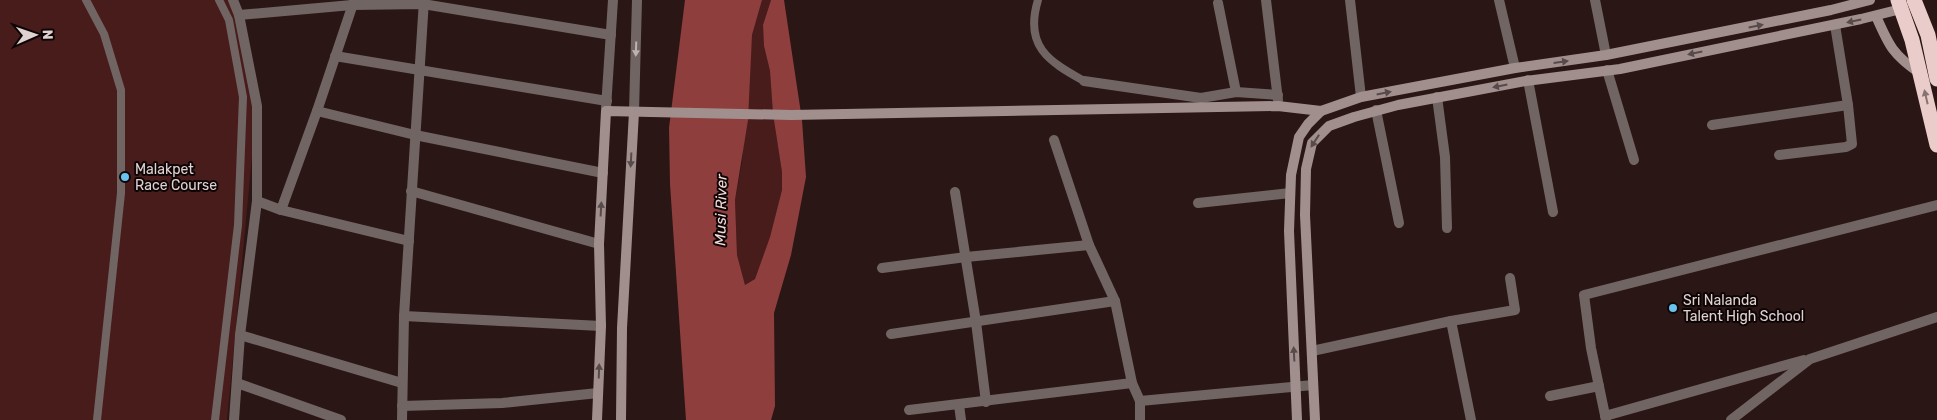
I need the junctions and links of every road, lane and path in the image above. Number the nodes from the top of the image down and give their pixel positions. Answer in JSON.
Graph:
{"nodes":[{"id":1,"x":86,"y":0,"type":"edge"},
{"id":2,"x":219,"y":0,"type":"edge"},
{"id":3,"x":234,"y":0,"type":"edge"},
{"id":4,"x":613,"y":0,"type":"edge"},
{"id":5,"x":637,"y":0,"type":"edge"},
{"id":6,"x":1038,"y":0,"type":"edge"},
{"id":7,"x":1266,"y":0,"type":"edge"},
{"id":8,"x":1350,"y":0,"type":"edge"},
{"id":9,"x":1499,"y":0,"type":"edge"},
{"id":10,"x":1595,"y":0,"type":"edge"},
{"id":11,"x":1870,"y":0,"type":"edge"},
{"id":12,"x":353,"y":2,"type":"edge"},
{"id":13,"x":423,"y":2,"type":"edge"},
{"id":14,"x":1218,"y":3,"type":"dead end"},
{"id":15,"x":1905,"y":3,"type":"edge"},
{"id":16,"x":239,"y":15,"type":"junction"},
{"id":17,"x":1876,"y":16,"type":"junction"},
{"id":18,"x":1834,"y":25,"type":"junction"},
{"id":19,"x":611,"y":35,"type":"junction"},
{"id":20,"x":1932,"y":35,"type":"edge"},
{"id":21,"x":1606,"y":55,"type":"junction"},
{"id":22,"x":335,"y":56,"type":"junction"},
{"id":23,"x":1515,"y":68,"type":"junction"},
{"id":24,"x":420,"y":70,"type":"junction"},
{"id":25,"x":1607,"y":70,"type":"junction"},
{"id":26,"x":1921,"y":74,"type":"junction"},
{"id":27,"x":1937,"y":79,"type":"edge"},
{"id":28,"x":1528,"y":80,"type":"junction"},
{"id":29,"x":1084,"y":81,"type":"joint"},
{"id":30,"x":1236,"y":92,"type":"junction"},
{"id":31,"x":1278,"y":95,"type":"junction"},
{"id":32,"x":1361,"y":97,"type":"junction"},
{"id":33,"x":1437,"y":98,"type":"junction"},
{"id":34,"x":1848,"y":105,"type":"junction"},
{"id":35,"x":607,"y":106,"type":"junction"},
{"id":36,"x":1278,"y":106,"type":"junction"},
{"id":37,"x":1376,"y":110,"type":"junction"},
{"id":38,"x":318,"y":111,"type":"junction"},
{"id":39,"x":1321,"y":111,"type":"junction"},
{"id":40,"x":634,"y":112,"type":"junction"},
{"id":41,"x":1334,"y":124,"type":"junction"},
{"id":42,"x":1712,"y":125,"type":"dead end"},
{"id":43,"x":415,"y":135,"type":"junction"},
{"id":44,"x":1054,"y":140,"type":"dead end"},
{"id":45,"x":1937,"y":145,"type":"edge"},
{"id":46,"x":1779,"y":155,"type":"dead end"},
{"id":47,"x":1634,"y":160,"type":"dead end"},
{"id":48,"x":603,"y":173,"type":"junction"},
{"id":49,"x":411,"y":191,"type":"junction"},
{"id":50,"x":955,"y":192,"type":"dead end"},
{"id":51,"x":1290,"y":193,"type":"junction"},
{"id":52,"x":257,"y":201,"type":"junction"},
{"id":53,"x":1198,"y":203,"type":"dead end"},
{"id":54,"x":1937,"y":205,"type":"edge"},
{"id":55,"x":281,"y":210,"type":"junction"},
{"id":56,"x":1553,"y":212,"type":"dead end"},
{"id":57,"x":1399,"y":223,"type":"dead end"},
{"id":58,"x":1447,"y":228,"type":"dead end"},
{"id":59,"x":409,"y":241,"type":"junction"},
{"id":60,"x":600,"y":244,"type":"junction"},
{"id":61,"x":1089,"y":245,"type":"junction"},
{"id":62,"x":966,"y":257,"type":"junction"},
{"id":63,"x":882,"y":268,"type":"dead end"},
{"id":64,"x":1510,"y":278,"type":"dead end"},
{"id":65,"x":1115,"y":301,"type":"junction"},
{"id":66,"x":404,"y":316,"type":"junction"},
{"id":67,"x":1937,"y":317,"type":"edge"},
{"id":68,"x":1451,"y":321,"type":"junction"},
{"id":69,"x":976,"y":322,"type":"junction"},
{"id":70,"x":601,"y":326,"type":"junction"},
{"id":71,"x":891,"y":334,"type":"dead end"},
{"id":72,"x":240,"y":335,"type":"junction"},
{"id":73,"x":1312,"y":350,"type":"junction"},
{"id":74,"x":1810,"y":359,"type":"junction"},
{"id":75,"x":237,"y":383,"type":"junction"},
{"id":76,"x":402,"y":383,"type":"junction"},
{"id":77,"x":1132,"y":383,"type":"junction"},
{"id":78,"x":1313,"y":386,"type":"junction"},
{"id":79,"x":1599,"y":386,"type":"junction"},
{"id":80,"x":1296,"y":388,"type":"junction"},
{"id":81,"x":598,"y":393,"type":"junction"},
{"id":82,"x":1550,"y":396,"type":"dead end"},
{"id":83,"x":1140,"y":401,"type":"junction"},
{"id":84,"x":986,"y":402,"type":"junction"},
{"id":85,"x":959,"y":405,"type":"junction"},
{"id":86,"x":402,"y":406,"type":"junction"},
{"id":87,"x":909,"y":410,"type":"dead end"},
{"id":88,"x":1606,"y":418,"type":"edge"},
{"id":89,"x":98,"y":420,"type":"edge"},
{"id":90,"x":216,"y":420,"type":"edge"},
{"id":91,"x":234,"y":420,"type":"edge"},
{"id":92,"x":342,"y":420,"type":"edge"},
{"id":93,"x":402,"y":420,"type":"edge"},
{"id":94,"x":596,"y":420,"type":"edge"},
{"id":95,"x":621,"y":420,"type":"edge"},
{"id":96,"x":961,"y":420,"type":"edge"},
{"id":97,"x":1140,"y":420,"type":"edge"},
{"id":98,"x":1298,"y":420,"type":"edge"},
{"id":99,"x":1315,"y":420,"type":"edge"},
{"id":100,"x":1471,"y":420,"type":"edge"},
{"id":101,"x":1731,"y":420,"type":"edge"}],
"edges":[{"from":1,"to":89,"type":"lane"},
{"from":2,"to":90,"type":"lane"},
{"from":3,"to":16,"type":"street"},
{"from":4,"to":19,"type":"street"},
{"from":5,"to":40,"type":"street","one_way":true},
{"from":6,"to":29,"type":"lane"},
{"from":7,"to":31,"type":"street"},
{"from":8,"to":32,"type":"street"},
{"from":9,"to":23,"type":"street"},
{"from":10,"to":21,"type":"street"},
{"from":21,"to":11,"type":"street","one_way":true},
{"from":12,"to":13,"type":"street"},
{"from":12,"to":16,"type":"street"},
{"from":12,"to":22,"type":"street"},
{"from":13,"to":19,"type":"street"},
{"from":13,"to":24,"type":"street"},
{"from":14,"to":30,"type":"street"},
{"from":15,"to":17,"type":"street"},
{"from":15,"to":20,"type":"highway"},
{"from":15,"to":26,"type":"highway"},
{"from":16,"to":52,"type":"street"},
{"from":17,"to":18,"type":"street","one_way":true},
{"from":17,"to":26,"type":"street"},
{"from":18,"to":25,"type":"street","one_way":true},
{"from":18,"to":34,"type":"street"},
{"from":19,"to":35,"type":"street"},
{"from":20,"to":27,"type":"highway"},
{"from":23,"to":21,"type":"street","one_way":true},
{"from":22,"to":24,"type":"street"},
{"from":22,"to":38,"type":"street"},
{"from":32,"to":23,"type":"street","one_way":true},
{"from":24,"to":35,"type":"street"},
{"from":24,"to":43,"type":"street"},
{"from":25,"to":28,"type":"street"},
{"from":25,"to":47,"type":"street"},
{"from":45,"to":26,"type":"highway","one_way":true},
{"from":28,"to":33,"type":"street","one_way":true},
{"from":28,"to":56,"type":"street"},
{"from":29,"to":30,"type":"street"},
{"from":30,"to":31,"type":"street"},
{"from":31,"to":36,"type":"street"},
{"from":32,"to":39,"type":"street"},
{"from":33,"to":37,"type":"street"},
{"from":33,"to":58,"type":"street"},
{"from":34,"to":42,"type":"street"},
{"from":34,"to":46,"type":"street"},
{"from":35,"to":40,"type":"street"},
{"from":35,"to":48,"type":"street"},
{"from":36,"to":39,"type":"street"},
{"from":36,"to":40,"type":"street"},
{"from":37,"to":41,"type":"street"},
{"from":37,"to":57,"type":"street"},
{"from":38,"to":43,"type":"street"},
{"from":38,"to":55,"type":"street"},
{"from":39,"to":41,"type":"street"},
{"from":39,"to":51,"type":"street"},
{"from":40,"to":95,"type":"street","one_way":true},
{"from":41,"to":73,"type":"street","one_way":true},
{"from":43,"to":48,"type":"street"},
{"from":43,"to":49,"type":"street"},
{"from":44,"to":61,"type":"street"},
{"from":60,"to":48,"type":"street","one_way":true},
{"from":49,"to":59,"type":"street"},
{"from":49,"to":60,"type":"street"},
{"from":50,"to":62,"type":"street"},
{"from":51,"to":53,"type":"street"},
{"from":80,"to":51,"type":"street","one_way":true},
{"from":52,"to":55,"type":"street"},
{"from":52,"to":72,"type":"street"},
{"from":54,"to":79,"type":"street"},
{"from":55,"to":59,"type":"street"},
{"from":59,"to":66,"type":"street"},
{"from":60,"to":70,"type":"street"},
{"from":61,"to":62,"type":"street"},
{"from":61,"to":65,"type":"street"},
{"from":62,"to":63,"type":"street"},
{"from":62,"to":69,"type":"street"},
{"from":64,"to":68,"type":"street"},
{"from":65,"to":69,"type":"street"},
{"from":65,"to":77,"type":"street"},
{"from":66,"to":70,"type":"street"},
{"from":66,"to":76,"type":"street"},
{"from":67,"to":74,"type":"street"},
{"from":68,"to":73,"type":"street"},
{"from":68,"to":100,"type":"street"},
{"from":69,"to":71,"type":"street"},
{"from":69,"to":84,"type":"street"},
{"from":81,"to":70,"type":"street","one_way":true},
{"from":72,"to":75,"type":"street"},
{"from":72,"to":76,"type":"street"},
{"from":73,"to":78,"type":"street"},
{"from":74,"to":88,"type":"street"},
{"from":74,"to":101,"type":"street"},
{"from":75,"to":91,"type":"street"},
{"from":75,"to":92,"type":"street"},
{"from":76,"to":86,"type":"street"},
{"from":77,"to":83,"type":"street"},
{"from":77,"to":84,"type":"street"},
{"from":78,"to":80,"type":"street"},
{"from":78,"to":99,"type":"street"},
{"from":79,"to":82,"type":"street"},
{"from":79,"to":88,"type":"street"},
{"from":80,"to":83,"type":"street"},
{"from":80,"to":98,"type":"street"},
{"from":81,"to":86,"type":"street"},
{"from":81,"to":94,"type":"street"},
{"from":83,"to":97,"type":"street"},
{"from":84,"to":85,"type":"street"},
{"from":85,"to":87,"type":"street"},
{"from":85,"to":96,"type":"street"},
{"from":86,"to":93,"type":"street"}]}
